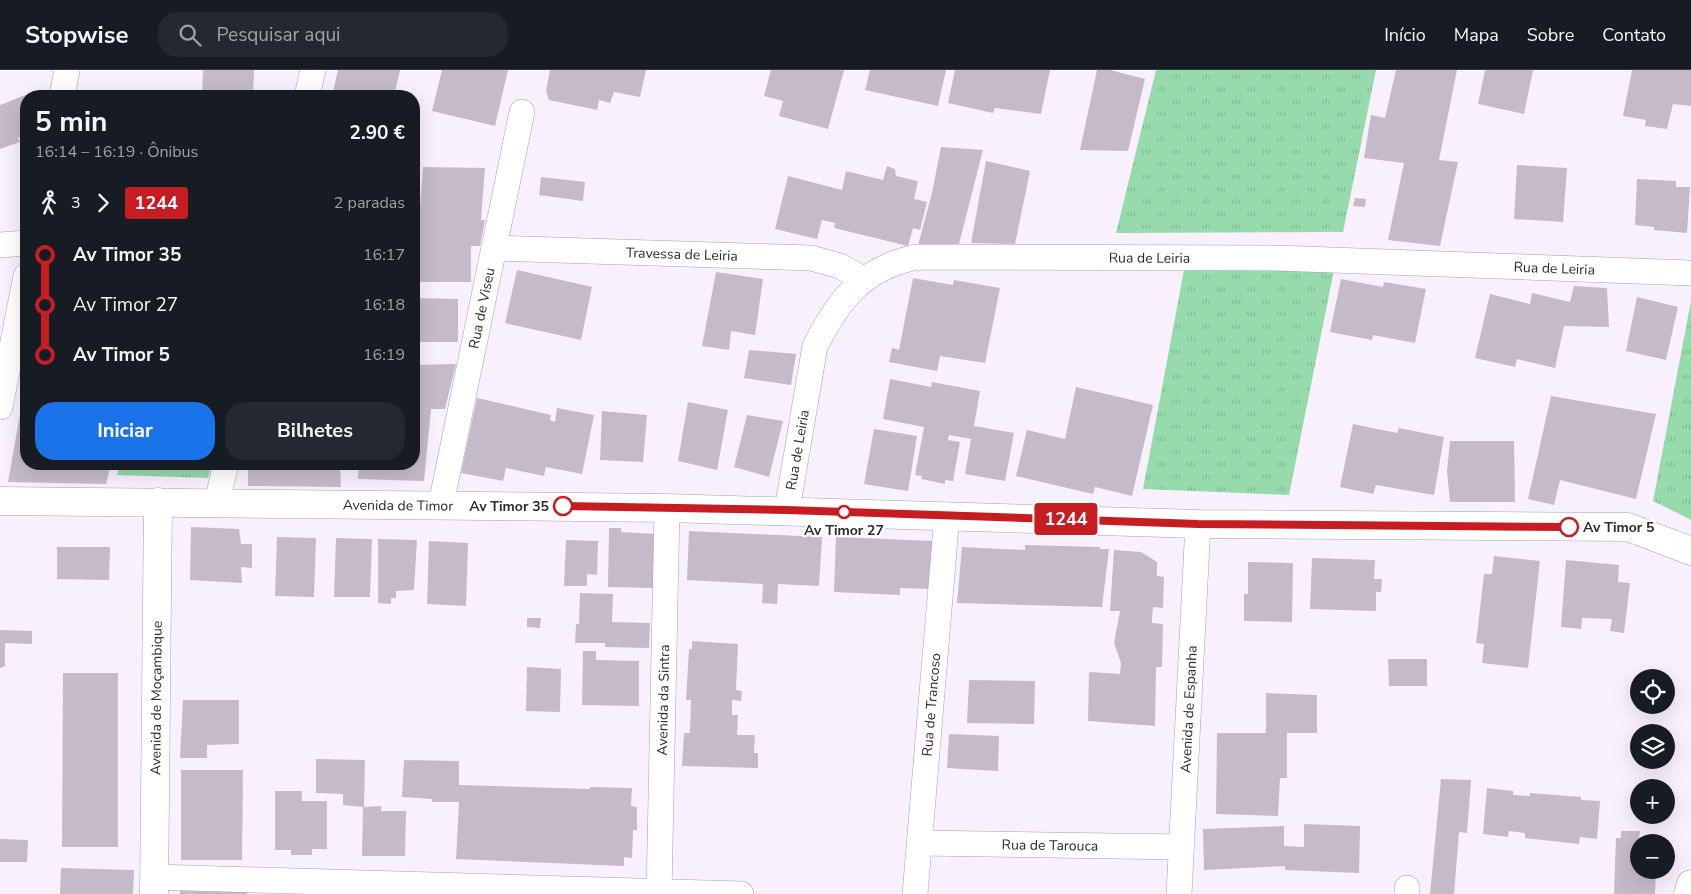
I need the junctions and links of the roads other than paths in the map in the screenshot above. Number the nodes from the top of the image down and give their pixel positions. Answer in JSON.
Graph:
{"nodes":[{"id":1,"x":67,"y":70,"type":"edge"},
{"id":2,"x":313,"y":70,"type":"edge"},
{"id":3,"x":63,"y":90,"type":"edge"},
{"id":4,"x":308,"y":90,"type":"edge"},
{"id":5,"x":522,"y":112,"type":"dead end"},
{"id":6,"x":20,"y":243,"type":"edge"},
{"id":7,"x":0,"y":245,"type":"edge"},
{"id":8,"x":494,"y":248,"type":"junction"},
{"id":9,"x":1691,"y":273,"type":"edge"},
{"id":10,"x":863,"y":279,"type":"junction"},
{"id":11,"x":20,"y":306,"type":"edge"},
{"id":12,"x":0,"y":407,"type":"edge"},
{"id":13,"x":225,"y":470,"type":"edge"},
{"id":14,"x":0,"y":501,"type":"edge"},
{"id":15,"x":158,"y":502,"type":"junction"},
{"id":16,"x":217,"y":502,"type":"junction"},
{"id":17,"x":441,"y":504,"type":"junction"},
{"id":18,"x":668,"y":508,"type":"junction"},
{"id":19,"x":787,"y":510,"type":"junction"},
{"id":20,"x":947,"y":515,"type":"junction"},
{"id":21,"x":1198,"y":524,"type":"junction"},
{"id":22,"x":1691,"y":551,"type":"edge"},
{"id":23,"x":920,"y":843,"type":"junction"},
{"id":24,"x":1181,"y":847,"type":"junction"},
{"id":25,"x":1691,"y":884,"type":"edge"},
{"id":26,"x":155,"y":886,"type":"edge"},
{"id":27,"x":659,"y":893,"type":"edge"},
{"id":28,"x":741,"y":894,"type":"edge"},
{"id":29,"x":915,"y":894,"type":"edge"},
{"id":30,"x":1178,"y":894,"type":"edge"},
{"id":31,"x":1688,"y":894,"type":"edge"}],
"edges":[{"from":1,"to":3,"type":"street"},
{"from":2,"to":4,"type":"street"},
{"from":5,"to":8,"type":"street","name":"Rua de Viseu"},
{"from":6,"to":7,"type":"street"},
{"from":8,"to":10,"type":"street","name":"Travessa de Leiria"},
{"from":8,"to":17,"type":"street","name":"Rua de Viseu"},
{"from":9,"to":10,"type":"street","name":"Rua de Leiria"},
{"from":10,"to":19,"type":"street","name":"Rua de Leiria"},
{"from":11,"to":12,"type":"street"},
{"from":13,"to":16,"type":"street"},
{"from":14,"to":15,"type":"street","name":"Avenida de Timor"},
{"from":15,"to":16,"type":"street","name":"Avenida de Timor"},
{"from":15,"to":26,"type":"street","name":"Avenida de Moçambique"},
{"from":16,"to":17,"type":"street","name":"Avenida de Timor"},
{"from":17,"to":18,"type":"street","name":"Avenida de Timor"},
{"from":18,"to":19,"type":"street","name":"Avenida de Timor"},
{"from":18,"to":27,"type":"street","name":"Avenida da Sintra"},
{"from":19,"to":20,"type":"street","name":"Avenida de Timor"},
{"from":20,"to":21,"type":"street","name":"Avenida de Timor"},
{"from":20,"to":23,"type":"street","name":"Rua de Trancoso"},
{"from":21,"to":22,"type":"street","name":"Avenida de Timor"},
{"from":21,"to":24,"type":"street","name":"Avenida de Espanha"},
{"from":23,"to":24,"type":"street","name":"Rua de Tarouca"},
{"from":23,"to":29,"type":"street","name":"Rua de Trancoso"},
{"from":24,"to":30,"type":"street","name":"Avenida de Espanha"},
{"from":25,"to":31,"type":"street"},
{"from":26,"to":27,"type":"street"},
{"from":27,"to":28,"type":"street"}]}
